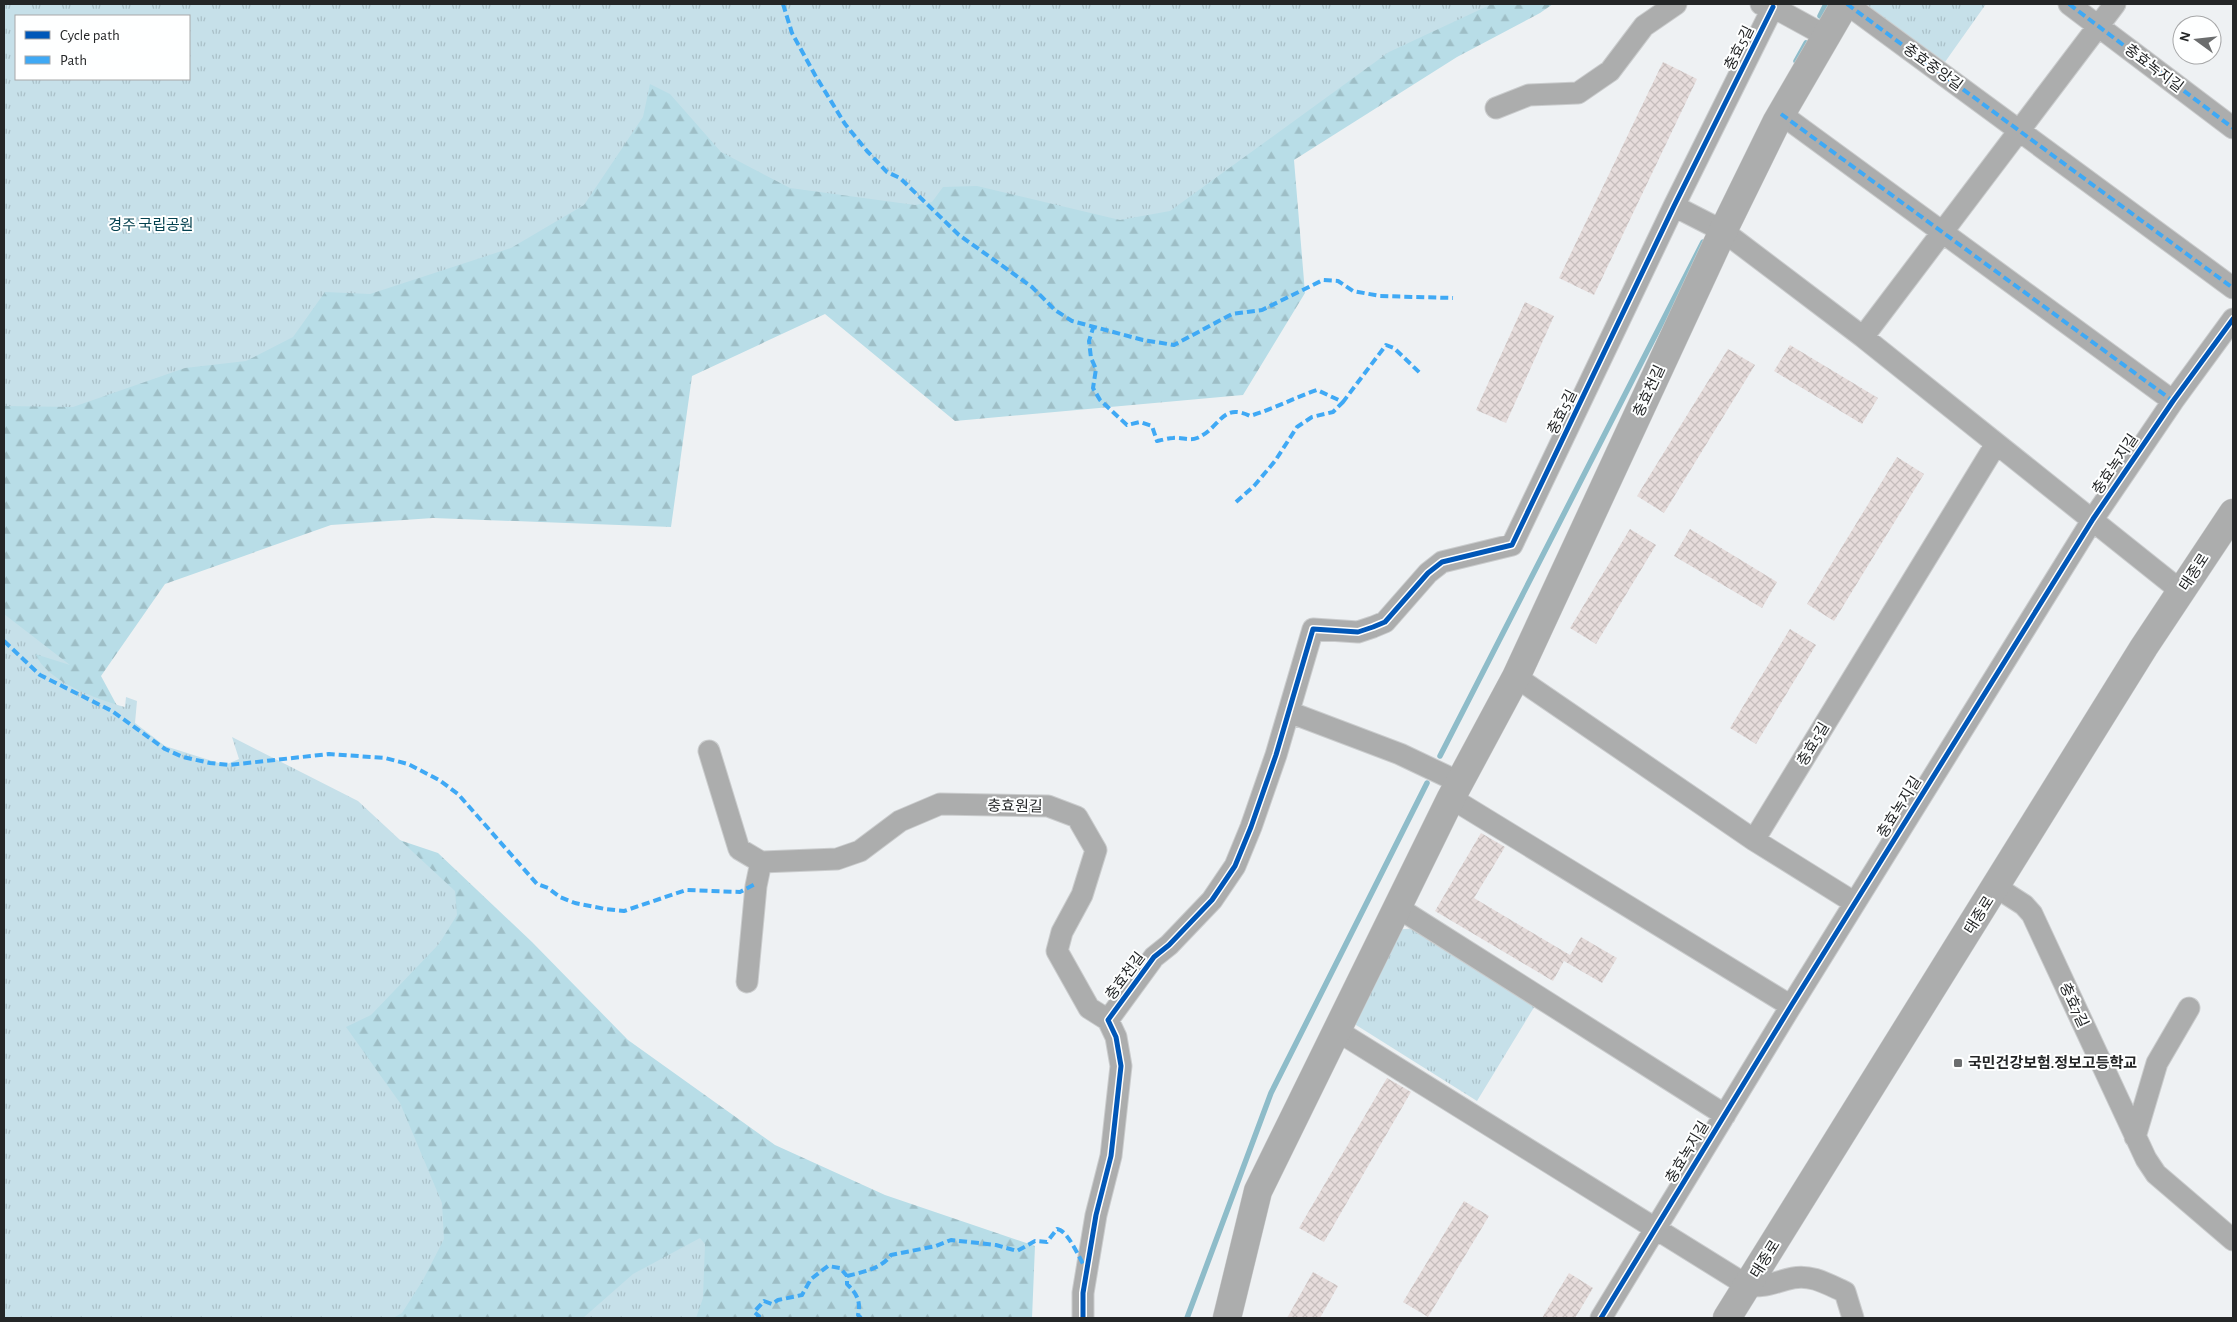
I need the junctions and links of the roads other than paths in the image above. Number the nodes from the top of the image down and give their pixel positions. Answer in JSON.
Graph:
{"nodes":[{"id":1,"x":1676,"y":4,"type":"edge"},
{"id":2,"x":1846,"y":4,"type":"edge"},
{"id":3,"x":2069,"y":4,"type":"edge"},
{"id":4,"x":2115,"y":4,"type":"edge"},
{"id":5,"x":1767,"y":5,"type":"edge"},
{"id":6,"x":2098,"y":26,"type":"junction"},
{"id":7,"x":1826,"y":36,"type":"junction"},
{"id":8,"x":1496,"y":108,"type":"dead end"},
{"id":9,"x":1781,"y":114,"type":"junction"},
{"id":10,"x":2233,"y":128,"type":"edge"},
{"id":11,"x":2020,"y":130,"type":"junction"},
{"id":12,"x":1674,"y":206,"type":"junction"},
{"id":13,"x":1723,"y":231,"type":"junction"},
{"id":14,"x":1942,"y":233,"type":"junction"},
{"id":15,"x":2233,"y":288,"type":"edge"},
{"id":16,"x":2233,"y":319,"type":"edge"},
{"id":17,"x":1863,"y":338,"type":"junction"},
{"id":18,"x":2172,"y":401,"type":"junction"},
{"id":19,"x":1996,"y":444,"type":"junction"},
{"id":20,"x":2233,"y":513,"type":"edge"},
{"id":21,"x":2093,"y":519,"type":"junction"},
{"id":22,"x":2181,"y":591,"type":"junction"},
{"id":23,"x":1516,"y":677,"type":"junction"},
{"id":24,"x":1289,"y":712,"type":"junction"},
{"id":25,"x":709,"y":751,"type":"dead end"},
{"id":26,"x":1455,"y":790,"type":"junction"},
{"id":27,"x":1754,"y":840,"type":"junction"},
{"id":28,"x":761,"y":862,"type":"junction"},
{"id":29,"x":1996,"y":887,"type":"junction"},
{"id":30,"x":1855,"y":903,"type":"junction"},
{"id":31,"x":1396,"y":907,"type":"junction"},
{"id":32,"x":747,"y":982,"type":"dead end"},
{"id":33,"x":1791,"y":1006,"type":"junction"},
{"id":34,"x":2189,"y":1008,"type":"dead end"},
{"id":35,"x":1108,"y":1020,"type":"junction"},
{"id":36,"x":1336,"y":1030,"type":"junction"},
{"id":37,"x":1725,"y":1115,"type":"junction"},
{"id":38,"x":2135,"y":1137,"type":"junction"},
{"id":39,"x":1656,"y":1228,"type":"junction"},
{"id":40,"x":2233,"y":1240,"type":"edge"},
{"id":41,"x":1748,"y":1286,"type":"junction"},
{"id":42,"x":1083,"y":1318,"type":"edge"},
{"id":43,"x":1227,"y":1318,"type":"edge"},
{"id":44,"x":1601,"y":1318,"type":"edge"},
{"id":45,"x":1727,"y":1318,"type":"edge"},
{"id":46,"x":1854,"y":1318,"type":"edge"}],
"edges":[{"from":1,"to":8,"type":"street"},
{"from":2,"to":7,"type":"street","name":"충효천길"},
{"from":2,"to":11,"type":"street","name":"충효중앙길"},
{"from":3,"to":6,"type":"street"},
{"from":4,"to":6,"type":"street"},
{"from":5,"to":7,"type":"street"},
{"from":5,"to":12,"type":"street","name":"충효5길"},
{"from":6,"to":10,"type":"street","name":"충효녹지길"},
{"from":6,"to":11,"type":"street"},
{"from":7,"to":9,"type":"street","name":"충효천길"},
{"from":9,"to":13,"type":"street","name":"충효천길"},
{"from":9,"to":14,"type":"street"},
{"from":11,"to":14,"type":"street"},
{"from":11,"to":15,"type":"street"},
{"from":12,"to":13,"type":"street"},
{"from":12,"to":24,"type":"street","name":"충효5길"},
{"from":13,"to":17,"type":"street"},
{"from":13,"to":23,"type":"street","name":"충효천길"},
{"from":14,"to":17,"type":"street"},
{"from":14,"to":18,"type":"street"},
{"from":16,"to":18,"type":"street","name":"충효녹지길"},
{"from":17,"to":19,"type":"street"},
{"from":18,"to":21,"type":"street","name":"충효녹지길"},
{"from":19,"to":21,"type":"street"},
{"from":19,"to":27,"type":"street","name":"충효5길"},
{"from":20,"to":22,"type":"street","name":"태종로"},
{"from":21,"to":22,"type":"street"},
{"from":21,"to":30,"type":"street","name":"충효녹지길"},
{"from":22,"to":29,"type":"street","name":"태종로"},
{"from":23,"to":26,"type":"street","name":"충효천길"},
{"from":23,"to":27,"type":"street"},
{"from":24,"to":26,"type":"street"},
{"from":24,"to":35,"type":"street","name":"충효천길"},
{"from":25,"to":28,"type":"street"},
{"from":26,"to":31,"type":"street","name":"충효천길"},
{"from":26,"to":33,"type":"street"},
{"from":27,"to":30,"type":"street"},
{"from":28,"to":32,"type":"street"},
{"from":28,"to":35,"type":"street","name":"충효원길"},
{"from":29,"to":38,"type":"street","name":"충효7길"},
{"from":29,"to":41,"type":"street","name":"태종로"},
{"from":30,"to":33,"type":"street","name":"충효녹지길"},
{"from":31,"to":36,"type":"street","name":"충효천길"},
{"from":31,"to":37,"type":"street","name":"충효녹지길"},
{"from":33,"to":37,"type":"street","name":"충효녹지길"},
{"from":34,"to":38,"type":"street"},
{"from":35,"to":42,"type":"street","name":"충효천길"},
{"from":36,"to":39,"type":"street"},
{"from":36,"to":43,"type":"street","name":"충효천길"},
{"from":37,"to":39,"type":"street","name":"충효녹지길"},
{"from":38,"to":40,"type":"street","name":"충효7길"},
{"from":39,"to":41,"type":"street"},
{"from":39,"to":44,"type":"street","name":"충효녹지길"},
{"from":41,"to":45,"type":"street","name":"태종로"},
{"from":41,"to":46,"type":"street"}]}
